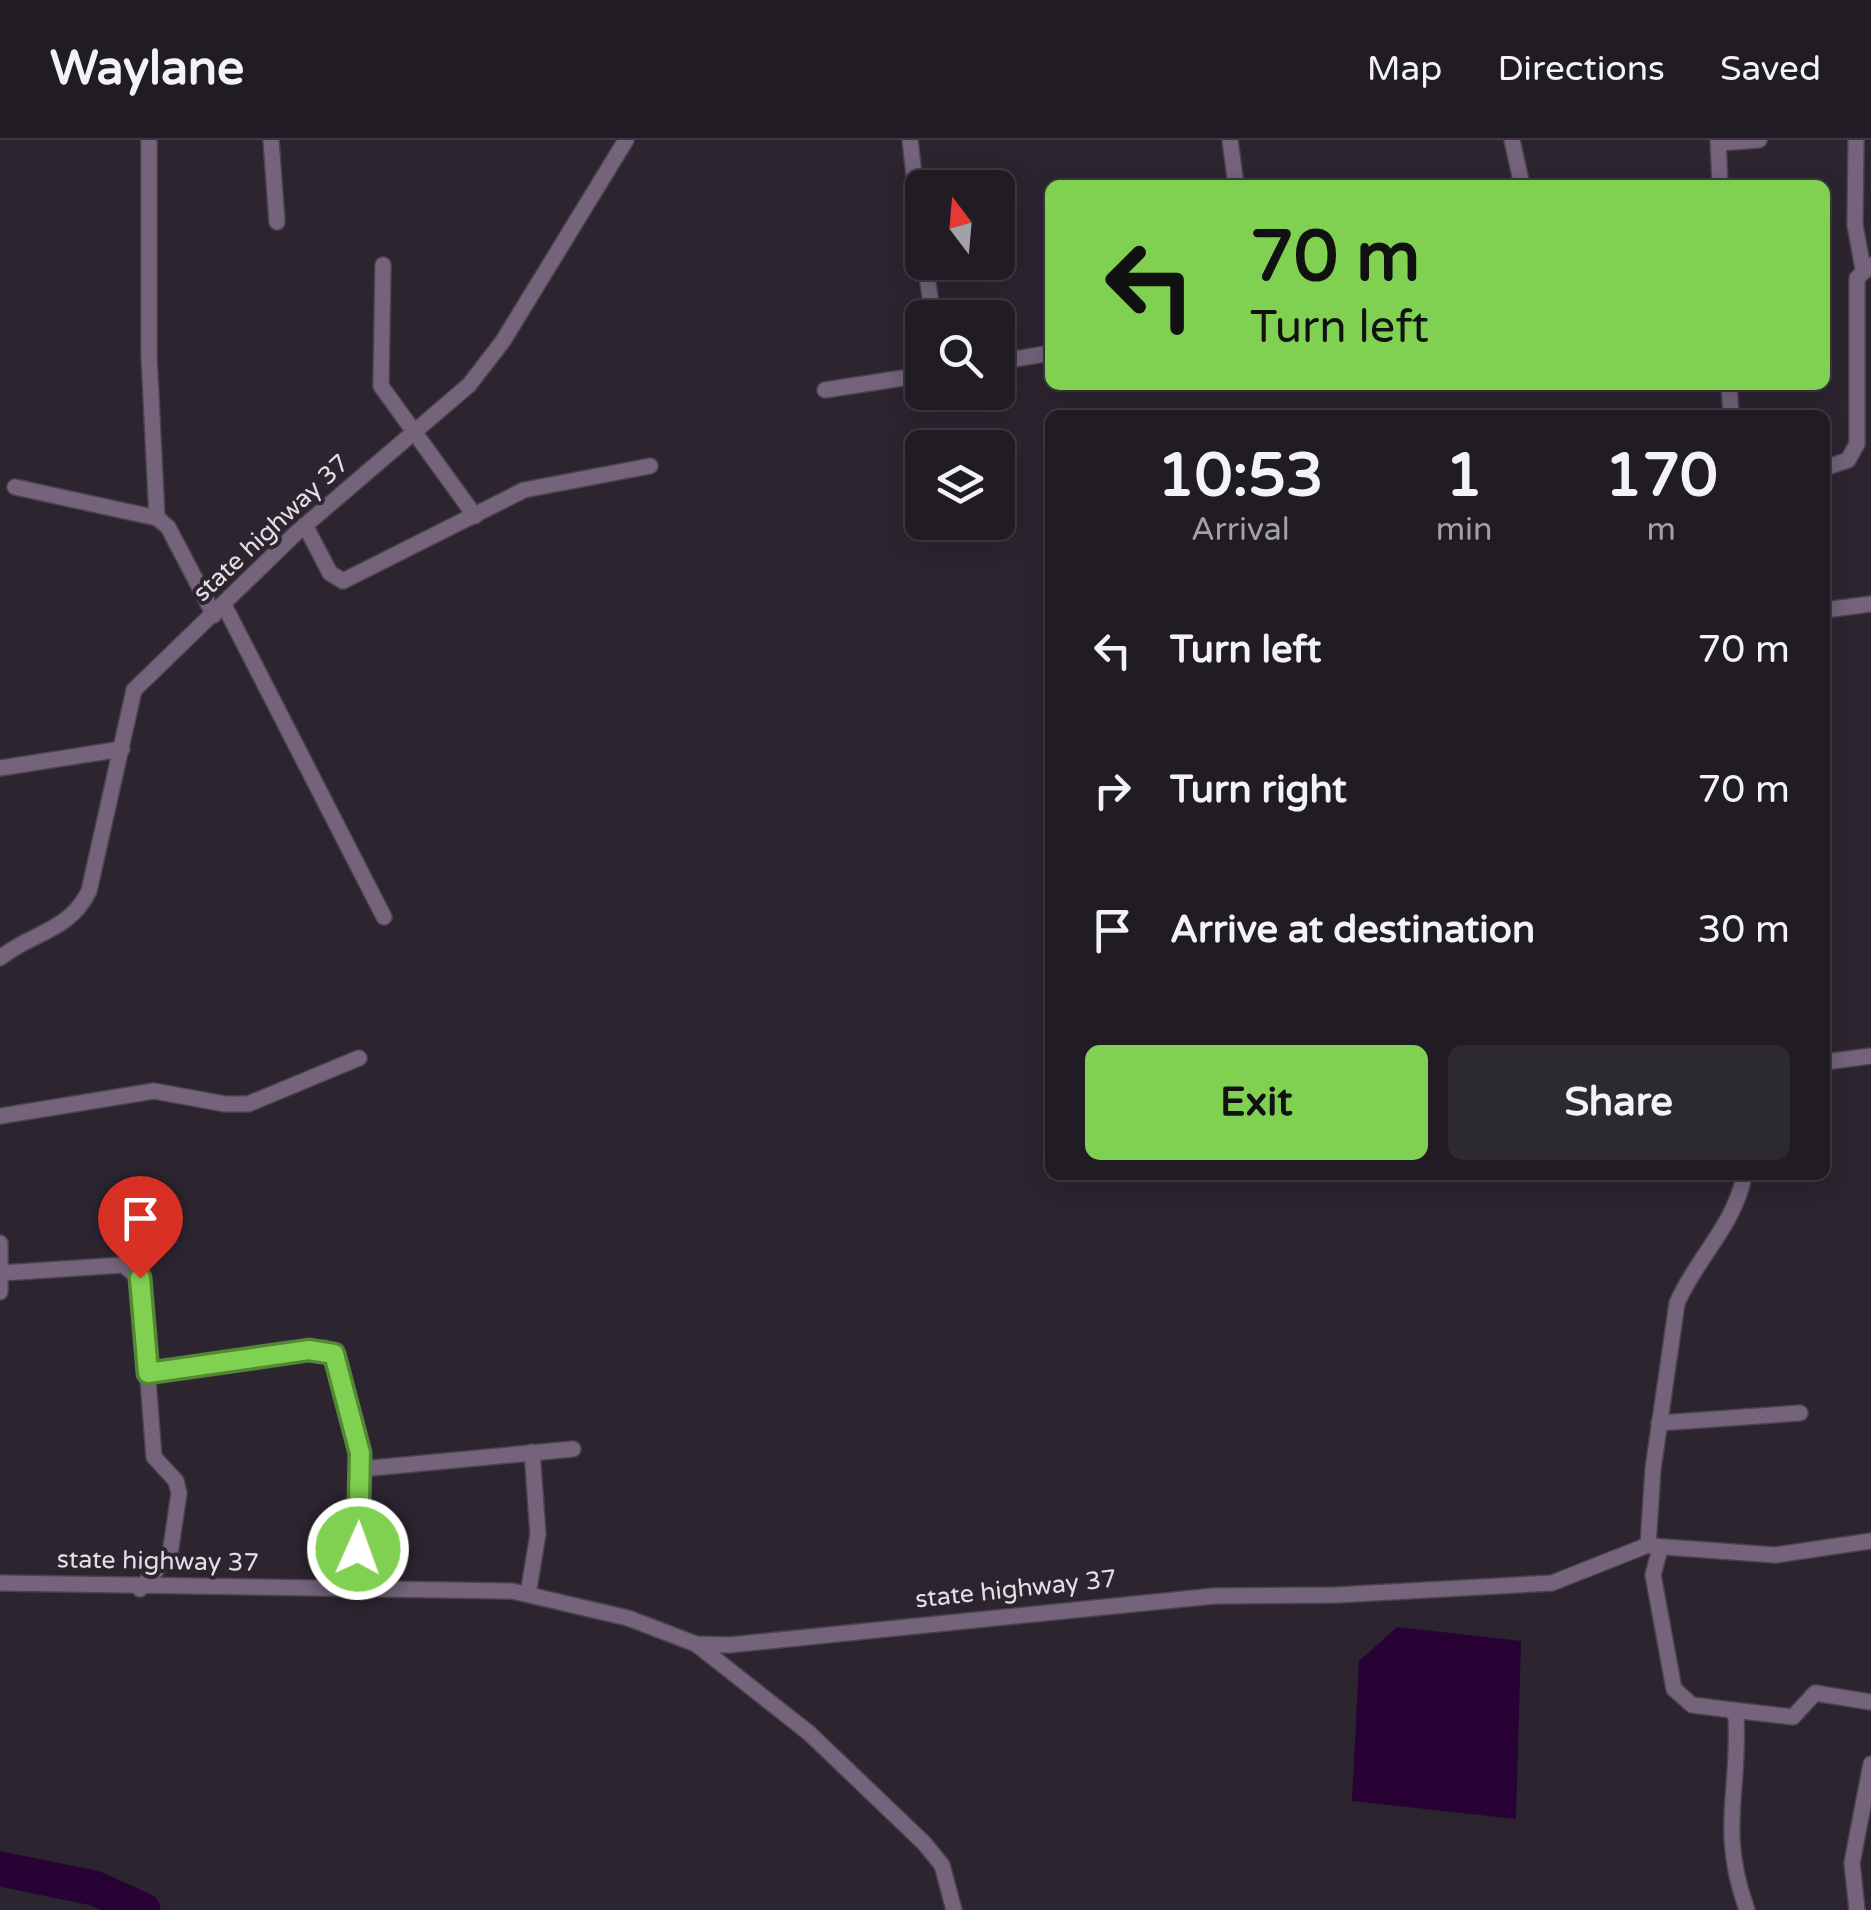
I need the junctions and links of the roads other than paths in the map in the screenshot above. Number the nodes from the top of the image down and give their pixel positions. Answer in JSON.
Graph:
{"nodes":[{"id":1,"x":148,"y":140,"type":"edge"},
{"id":2,"x":272,"y":140,"type":"edge"},
{"id":3,"x":626,"y":140,"type":"edge"},
{"id":4,"x":910,"y":140,"type":"edge"},
{"id":5,"x":1230,"y":140,"type":"edge"},
{"id":6,"x":1512,"y":140,"type":"edge"},
{"id":7,"x":1759,"y":140,"type":"edge"},
{"id":8,"x":1856,"y":140,"type":"edge"},
{"id":9,"x":1719,"y":142,"type":"edge"},
{"id":10,"x":913,"y":170,"type":"edge"},
{"id":11,"x":1235,"y":180,"type":"edge"},
{"id":12,"x":1521,"y":180,"type":"edge"},
{"id":13,"x":1720,"y":180,"type":"edge"},
{"id":14,"x":276,"y":222,"type":"dead end"},
{"id":15,"x":382,"y":264,"type":"dead end"},
{"id":16,"x":1867,"y":267,"type":"edge"},
{"id":17,"x":1045,"y":354,"type":"edge"},
{"id":18,"x":1015,"y":359,"type":"edge"},
{"id":19,"x":905,"y":378,"type":"edge"},
{"id":20,"x":826,"y":390,"type":"dead end"},
{"id":21,"x":412,"y":436,"type":"junction"},
{"id":22,"x":650,"y":466,"type":"dead end"},
{"id":23,"x":1830,"y":466,"type":"edge"},
{"id":24,"x":15,"y":486,"type":"dead end"},
{"id":25,"x":475,"y":516,"type":"junction"},
{"id":26,"x":157,"y":518,"type":"junction"},
{"id":27,"x":305,"y":525,"type":"junction"},
{"id":28,"x":1871,"y":604,"type":"edge"},
{"id":29,"x":1830,"y":609,"type":"edge"},
{"id":30,"x":219,"y":610,"type":"junction"},
{"id":31,"x":122,"y":750,"type":"junction"},
{"id":32,"x":0,"y":768,"type":"edge"},
{"id":33,"x":384,"y":917,"type":"dead end"},
{"id":34,"x":0,"y":958,"type":"edge"},
{"id":35,"x":1871,"y":1056,"type":"edge"},
{"id":36,"x":359,"y":1058,"type":"dead end"},
{"id":37,"x":1830,"y":1061,"type":"edge"},
{"id":38,"x":0,"y":1116,"type":"edge"},
{"id":39,"x":1742,"y":1180,"type":"edge"},
{"id":40,"x":0,"y":1243,"type":"edge"},
{"id":41,"x":2,"y":1273,"type":"edge"},
{"id":42,"x":0,"y":1292,"type":"edge"},
{"id":43,"x":148,"y":1373,"type":"junction"},
{"id":44,"x":1800,"y":1414,"type":"dead end"},
{"id":45,"x":1659,"y":1422,"type":"junction"},
{"id":46,"x":573,"y":1448,"type":"dead end"},
{"id":47,"x":532,"y":1452,"type":"junction"},
{"id":48,"x":361,"y":1469,"type":"junction"},
{"id":49,"x":1871,"y":1541,"type":"edge"},
{"id":50,"x":1654,"y":1547,"type":"junction"},
{"id":51,"x":0,"y":1583,"type":"edge"},
{"id":52,"x":356,"y":1588,"type":"junction"},
{"id":53,"x":140,"y":1589,"type":"junction"},
{"id":54,"x":528,"y":1594,"type":"junction"},
{"id":55,"x":696,"y":1644,"type":"junction"},
{"id":56,"x":1871,"y":1702,"type":"edge"},
{"id":57,"x":1732,"y":1710,"type":"junction"},
{"id":58,"x":1871,"y":1764,"type":"edge"},
{"id":59,"x":954,"y":1910,"type":"edge"},
{"id":60,"x":1747,"y":1910,"type":"edge"},
{"id":61,"x":1857,"y":1910,"type":"edge"}],
"edges":[{"from":1,"to":26,"type":"street"},
{"from":2,"to":14,"type":"street"},
{"from":3,"to":21,"type":"street","name":"state highway 37"},
{"from":4,"to":10,"type":"street"},
{"from":5,"to":11,"type":"street"},
{"from":6,"to":12,"type":"street"},
{"from":7,"to":9,"type":"street"},
{"from":8,"to":16,"type":"street"},
{"from":9,"to":13,"type":"street"},
{"from":15,"to":21,"type":"street"},
{"from":16,"to":23,"type":"street"},
{"from":17,"to":18,"type":"street"},
{"from":19,"to":20,"type":"street"},
{"from":21,"to":25,"type":"street"},
{"from":21,"to":27,"type":"street","name":"state highway 37"},
{"from":22,"to":25,"type":"street"},
{"from":24,"to":26,"type":"street"},
{"from":25,"to":27,"type":"street"},
{"from":26,"to":30,"type":"street"},
{"from":27,"to":30,"type":"street","name":"state highway 37"},
{"from":28,"to":29,"type":"street"},
{"from":30,"to":31,"type":"street","name":"state highway 37"},
{"from":30,"to":33,"type":"street"},
{"from":31,"to":32,"type":"street"},
{"from":31,"to":34,"type":"street","name":"state highway 37"},
{"from":35,"to":37,"type":"street"},
{"from":36,"to":38,"type":"street"},
{"from":39,"to":45,"type":"street"},
{"from":40,"to":41,"type":"street"},
{"from":41,"to":42,"type":"street"},
{"from":41,"to":43,"type":"street"},
{"from":43,"to":48,"type":"street"},
{"from":43,"to":53,"type":"street"},
{"from":44,"to":45,"type":"street"},
{"from":45,"to":50,"type":"street"},
{"from":46,"to":47,"type":"street"},
{"from":47,"to":48,"type":"street"},
{"from":47,"to":54,"type":"street"},
{"from":48,"to":52,"type":"street"},
{"from":49,"to":50,"type":"street"},
{"from":50,"to":55,"type":"street","name":"state highway 37"},
{"from":50,"to":57,"type":"street"},
{"from":51,"to":53,"type":"street","name":"state highway 37"},
{"from":52,"to":53,"type":"street","name":"state highway 37"},
{"from":52,"to":54,"type":"street","name":"state highway 37"},
{"from":54,"to":55,"type":"street","name":"state highway 37"},
{"from":55,"to":59,"type":"street"},
{"from":56,"to":57,"type":"street"},
{"from":57,"to":60,"type":"street"},
{"from":58,"to":61,"type":"street"}]}
